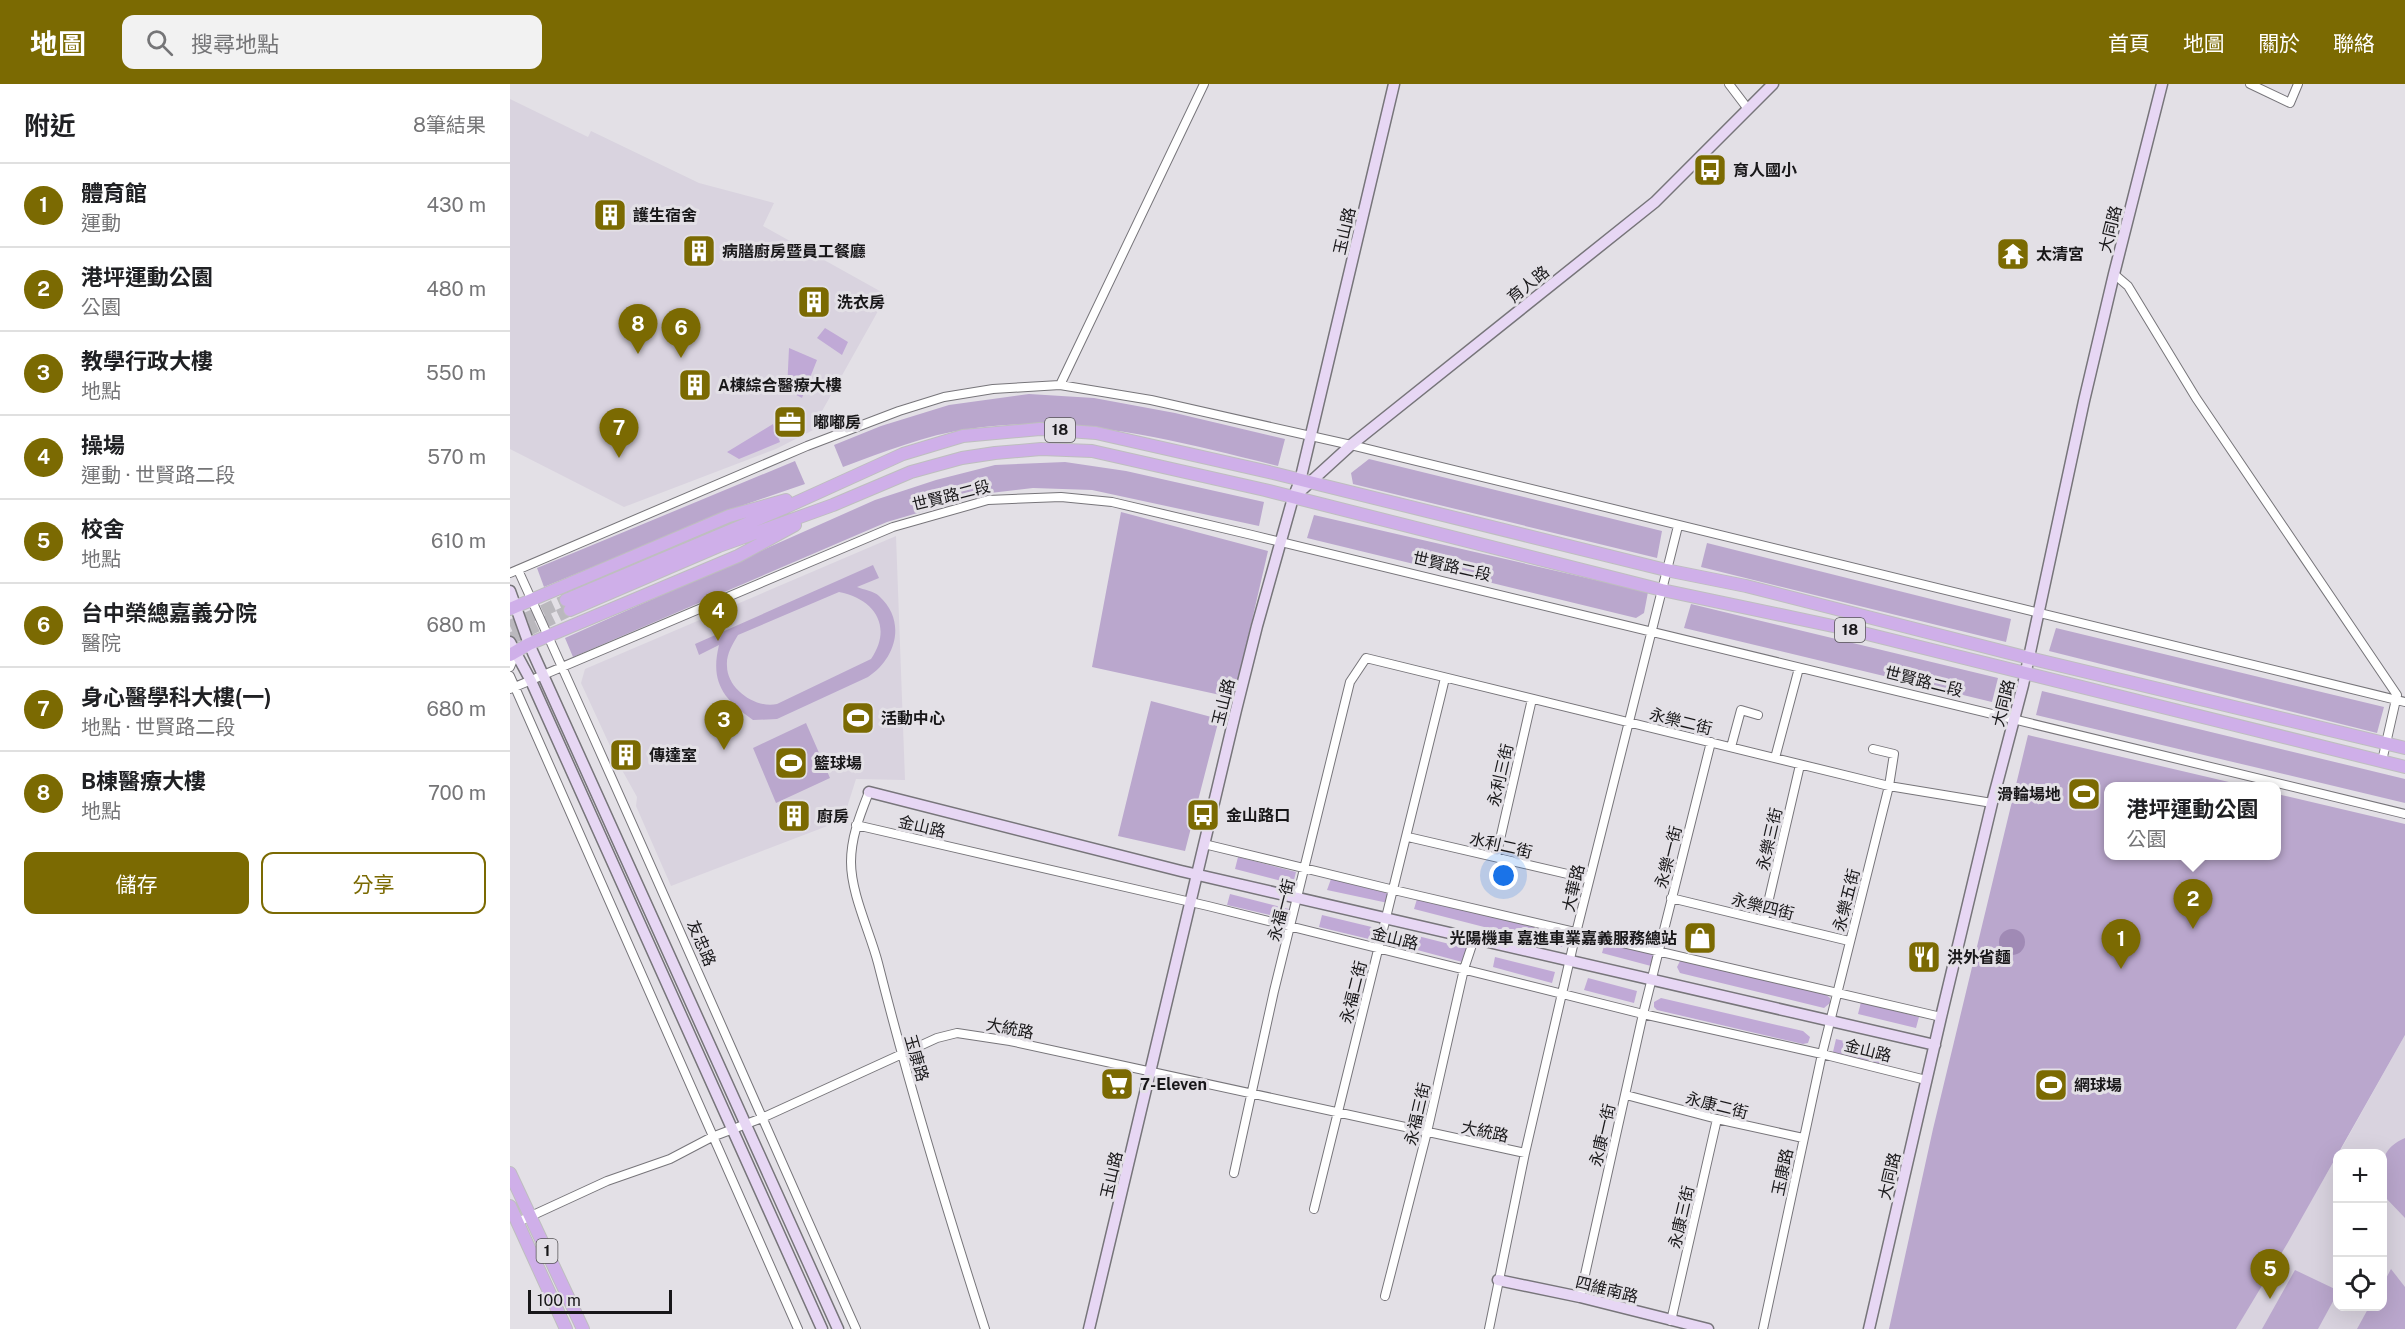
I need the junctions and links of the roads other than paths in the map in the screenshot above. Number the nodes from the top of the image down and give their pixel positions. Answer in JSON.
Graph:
{"nodes":[{"id":1,"x":1204,"y":84,"type":"edge"},
{"id":2,"x":1394,"y":84,"type":"edge"},
{"id":3,"x":1729,"y":84,"type":"edge"},
{"id":4,"x":1773,"y":84,"type":"edge"},
{"id":5,"x":2162,"y":84,"type":"edge"},
{"id":6,"x":2250,"y":84,"type":"edge"},
{"id":7,"x":2298,"y":84,"type":"edge"},
{"id":8,"x":1748,"y":110,"type":"junction"},
{"id":9,"x":2114,"y":274,"type":"junction"},
{"id":10,"x":1060,"y":385,"type":"junction"},
{"id":11,"x":1311,"y":436,"type":"junction"},
{"id":12,"x":1351,"y":445,"type":"junction"},
{"id":13,"x":1305,"y":482,"type":"junction"},
{"id":14,"x":824,"y":488,"type":"junction"},
{"id":15,"x":1293,"y":498,"type":"junction"},
{"id":16,"x":833,"y":505,"type":"junction"},
{"id":17,"x":1678,"y":526,"type":"junction"},
{"id":18,"x":1281,"y":542,"type":"junction"},
{"id":19,"x":1666,"y":570,"type":"junction"},
{"id":20,"x":514,"y":572,"type":"edge"},
{"id":21,"x":1662,"y":590,"type":"junction"},
{"id":22,"x":510,"y":591,"type":"edge"},
{"id":23,"x":532,"y":600,"type":"junction"},
{"id":24,"x":512,"y":608,"type":"edge"},
{"id":25,"x":2039,"y":612,"type":"junction"},
{"id":26,"x":1651,"y":631,"type":"junction"},
{"id":27,"x":549,"y":636,"type":"junction"},
{"id":28,"x":529,"y":644,"type":"junction"},
{"id":29,"x":512,"y":650,"type":"edge"},
{"id":30,"x":1366,"y":658,"type":"joint"},
{"id":31,"x":2029,"y":658,"type":"junction"},
{"id":32,"x":510,"y":667,"type":"edge"},
{"id":33,"x":563,"y":668,"type":"junction"},
{"id":34,"x":1799,"y":668,"type":"junction"},
{"id":35,"x":2026,"y":674,"type":"junction"},
{"id":36,"x":510,"y":676,"type":"edge"},
{"id":37,"x":544,"y":676,"type":"junction"},
{"id":38,"x":1444,"y":678,"type":"junction"},
{"id":39,"x":531,"y":681,"type":"junction"},
{"id":40,"x":513,"y":688,"type":"edge"},
{"id":41,"x":1532,"y":699,"type":"junction"},
{"id":42,"x":2401,"y":701,"type":"edge"},
{"id":43,"x":1758,"y":715,"type":"dead end"},
{"id":44,"x":2014,"y":720,"type":"junction"},
{"id":45,"x":1628,"y":722,"type":"junction"},
{"id":46,"x":1711,"y":742,"type":"junction"},
{"id":47,"x":2386,"y":744,"type":"junction"},
{"id":48,"x":1731,"y":747,"type":"junction"},
{"id":49,"x":2405,"y":748,"type":"edge"},
{"id":50,"x":1873,"y":749,"type":"dead end"},
{"id":51,"x":1774,"y":758,"type":"junction"},
{"id":52,"x":2382,"y":761,"type":"junction"},
{"id":53,"x":1800,"y":765,"type":"junction"},
{"id":54,"x":2405,"y":767,"type":"edge"},
{"id":55,"x":2272,"y":782,"type":"edge"},
{"id":56,"x":2281,"y":784,"type":"edge"},
{"id":57,"x":1889,"y":786,"type":"junction"},
{"id":58,"x":868,"y":792,"type":"joint"},
{"id":59,"x":1992,"y":803,"type":"junction"},
{"id":60,"x":2405,"y":814,"type":"edge"},
{"id":61,"x":856,"y":825,"type":"junction"},
{"id":62,"x":1408,"y":837,"type":"junction"},
{"id":63,"x":1204,"y":844,"type":"junction"},
{"id":64,"x":1496,"y":857,"type":"junction"},
{"id":65,"x":1305,"y":868,"type":"junction"},
{"id":66,"x":1197,"y":874,"type":"junction"},
{"id":67,"x":1589,"y":879,"type":"junction"},
{"id":68,"x":1394,"y":890,"type":"junction"},
{"id":69,"x":1298,"y":896,"type":"junction"},
{"id":70,"x":1671,"y":898,"type":"junction"},
{"id":71,"x":1190,"y":902,"type":"junction"},
{"id":72,"x":1386,"y":918,"type":"junction"},
{"id":73,"x":1764,"y":920,"type":"junction"},
{"id":74,"x":1290,"y":927,"type":"junction"},
{"id":75,"x":1576,"y":933,"type":"junction"},
{"id":76,"x":1474,"y":939,"type":"junction"},
{"id":77,"x":1849,"y":941,"type":"junction"},
{"id":78,"x":1378,"y":949,"type":"junction"},
{"id":79,"x":1658,"y":952,"type":"junction"},
{"id":80,"x":1571,"y":959,"type":"junction"},
{"id":81,"x":1464,"y":969,"type":"junction"},
{"id":82,"x":1652,"y":979,"type":"junction"},
{"id":83,"x":1562,"y":994,"type":"junction"},
{"id":84,"x":1836,"y":994,"type":"junction"},
{"id":85,"x":1643,"y":1014,"type":"junction"},
{"id":86,"x":1941,"y":1017,"type":"junction"},
{"id":87,"x":1830,"y":1022,"type":"junction"},
{"id":88,"x":1935,"y":1045,"type":"junction"},
{"id":89,"x":901,"y":1053,"type":"junction"},
{"id":90,"x":1822,"y":1054,"type":"junction"},
{"id":91,"x":1150,"y":1070,"type":"junction"},
{"id":92,"x":1926,"y":1080,"type":"junction"},
{"id":93,"x":1252,"y":1092,"type":"junction"},
{"id":94,"x":1626,"y":1095,"type":"junction"},
{"id":95,"x":1337,"y":1113,"type":"junction"},
{"id":96,"x":762,"y":1118,"type":"junction"},
{"id":97,"x":1717,"y":1119,"type":"junction"},
{"id":98,"x":745,"y":1125,"type":"junction"},
{"id":99,"x":731,"y":1130,"type":"junction"},
{"id":100,"x":1427,"y":1132,"type":"junction"},
{"id":101,"x":712,"y":1137,"type":"junction"},
{"id":102,"x":1803,"y":1138,"type":"junction"},
{"id":103,"x":1525,"y":1153,"type":"junction"},
{"id":104,"x":510,"y":1173,"type":"edge"},
{"id":105,"x":1234,"y":1173,"type":"dead end"},
{"id":106,"x":510,"y":1206,"type":"edge"},
{"id":107,"x":1314,"y":1209,"type":"dead end"},
{"id":108,"x":531,"y":1218,"type":"junction"},
{"id":109,"x":518,"y":1222,"type":"junction"},
{"id":110,"x":1498,"y":1280,"type":"junction"},
{"id":111,"x":1385,"y":1296,"type":"dead end"},
{"id":112,"x":1580,"y":1297,"type":"junction"},
{"id":113,"x":1671,"y":1321,"type":"junction"},
{"id":114,"x":566,"y":1329,"type":"edge"},
{"id":115,"x":583,"y":1329,"type":"edge"},
{"id":116,"x":798,"y":1329,"type":"edge"},
{"id":117,"x":822,"y":1329,"type":"edge"},
{"id":118,"x":838,"y":1329,"type":"edge"},
{"id":119,"x":856,"y":1329,"type":"edge"},
{"id":120,"x":986,"y":1329,"type":"edge"},
{"id":121,"x":1089,"y":1329,"type":"edge"},
{"id":122,"x":1489,"y":1329,"type":"edge"},
{"id":123,"x":1708,"y":1329,"type":"edge"},
{"id":124,"x":1763,"y":1329,"type":"edge"},
{"id":125,"x":1869,"y":1329,"type":"edge"}],
"edges":[{"from":1,"to":10,"type":"street"},
{"from":2,"to":11,"type":"street","name":"玉山路"},
{"from":3,"to":8,"type":"street"},
{"from":4,"to":8,"type":"street","name":"育人路"},
{"from":5,"to":9,"type":"street","name":"大同路"},
{"from":6,"to":7,"type":"street"},
{"from":8,"to":12,"type":"street","name":"育人路"},
{"from":9,"to":25,"type":"street","name":"大同路"},
{"from":9,"to":42,"type":"street"},
{"from":10,"to":11,"type":"street"},
{"from":10,"to":20,"type":"street"},
{"from":11,"to":12,"type":"street"},
{"from":11,"to":13,"type":"street","name":"玉山路"},
{"from":12,"to":13,"type":"street","name":"育人路"},
{"from":12,"to":17,"type":"street"},
{"from":13,"to":14,"type":"main road","name":"世賢路二段","number":"18"},
{"from":13,"to":15,"type":"street","name":"育人路"},
{"from":13,"to":19,"type":"main road","name":"世賢路二段","number":"18"},
{"from":14,"to":16,"type":"main road","name":"世賢路二段","number":"18"},
{"from":14,"to":23,"type":"main road","name":"世賢路二段","number":"18"},
{"from":15,"to":16,"type":"main road","name":"世賢路二段","number":"18"},
{"from":15,"to":18,"type":"street","name":"玉山路"},
{"from":15,"to":21,"type":"main road","name":"世賢路二段","number":"18"},
{"from":16,"to":27,"type":"main road","name":"世賢路二段","number":"18"},
{"from":17,"to":19,"type":"street","name":"大華路"},
{"from":17,"to":25,"type":"street"},
{"from":18,"to":26,"type":"street","name":"世賢路二段"},
{"from":18,"to":33,"type":"street","name":"世賢路二段"},
{"from":18,"to":63,"type":"street","name":"玉山路"},
{"from":19,"to":21,"type":"street","name":"大華路"},
{"from":19,"to":31,"type":"main road","name":"世賢路二段","number":"18"},
{"from":20,"to":23,"type":"street","name":"友忠路"},
{"from":21,"to":26,"type":"street","name":"大華路"},
{"from":21,"to":35,"type":"main road","name":"世賢路二段","number":"18"},
{"from":22,"to":24,"type":"street"},
{"from":23,"to":24,"type":"main road","name":"世賢路二段","number":"18"},
{"from":23,"to":27,"type":"street","name":"友忠路"},
{"from":24,"to":28,"type":"street"},
{"from":25,"to":31,"type":"street","name":"大同路"},
{"from":25,"to":42,"type":"street"},
{"from":26,"to":34,"type":"street","name":"世賢路二段"},
{"from":26,"to":45,"type":"street","name":"大華路"},
{"from":27,"to":28,"type":"main road","name":"世賢路二段","number":"18"},
{"from":27,"to":33,"type":"street","name":"友忠路"},
{"from":28,"to":29,"type":"main road","name":"世賢路二段","number":"18"},
{"from":28,"to":37,"type":"street"},
{"from":29,"to":32,"type":"street"},
{"from":29,"to":39,"type":"street"},
{"from":30,"to":38,"type":"street","name":"永樂二街"},
{"from":30,"to":65,"type":"street","name":"永福一街"},
{"from":31,"to":35,"type":"street","name":"大同路"},
{"from":31,"to":47,"type":"main road","name":"世賢路二段","number":"18"},
{"from":33,"to":37,"type":"street","name":"世賢路二段"},
{"from":33,"to":96,"type":"street","name":"友忠路"},
{"from":34,"to":44,"type":"street","name":"世賢路二段"},
{"from":34,"to":51,"type":"street"},
{"from":35,"to":44,"type":"street","name":"大同路"},
{"from":35,"to":52,"type":"main road","name":"世賢路二段","number":"18"},
{"from":36,"to":40,"type":"street"},
{"from":37,"to":39,"type":"street","name":"世賢路二段"},
{"from":37,"to":98,"type":"street"},
{"from":38,"to":41,"type":"street","name":"永樂二街"},
{"from":38,"to":62,"type":"street","name":"永福二街"},
{"from":39,"to":40,"type":"street","name":"世賢路二段"},
{"from":39,"to":99,"type":"street"},
{"from":40,"to":101,"type":"street"},
{"from":41,"to":45,"type":"street","name":"永樂二街"},
{"from":41,"to":64,"type":"street","name":"永利三街"},
{"from":42,"to":47,"type":"street"},
{"from":43,"to":48,"type":"street"},
{"from":44,"to":55,"type":"street","name":"世賢路二段"},
{"from":44,"to":59,"type":"street","name":"大同路"},
{"from":45,"to":46,"type":"street","name":"永樂二街"},
{"from":45,"to":67,"type":"street","name":"大華路"},
{"from":46,"to":48,"type":"street","name":"永樂二街"},
{"from":46,"to":70,"type":"street","name":"永樂一街"},
{"from":47,"to":49,"type":"main road","name":"世賢路二段","number":"18"},
{"from":47,"to":52,"type":"street"},
{"from":48,"to":51,"type":"street","name":"永樂二街"},
{"from":50,"to":57,"type":"street","name":"永樂五街"},
{"from":51,"to":53,"type":"street","name":"永樂二街"},
{"from":52,"to":54,"type":"main road","name":"世賢路二段","number":"18"},
{"from":53,"to":57,"type":"street","name":"永樂二街"},
{"from":53,"to":73,"type":"street","name":"永樂三街"},
{"from":56,"to":60,"type":"street","name":"世賢路二段"},
{"from":57,"to":59,"type":"street","name":"永樂二街"},
{"from":57,"to":77,"type":"street","name":"永樂五街"},
{"from":58,"to":61,"type":"street","name":"玉康路"},
{"from":58,"to":66,"type":"street","name":"金山路"},
{"from":59,"to":86,"type":"street","name":"大同路"},
{"from":61,"to":71,"type":"street","name":"金山路"},
{"from":61,"to":89,"type":"street","name":"玉康路"},
{"from":62,"to":64,"type":"street","name":"水利二街"},
{"from":62,"to":68,"type":"street","name":"永福二街"},
{"from":63,"to":65,"type":"street"},
{"from":63,"to":66,"type":"street","name":"玉山路"},
{"from":64,"to":67,"type":"street","name":"水利二街"},
{"from":65,"to":68,"type":"street"},
{"from":65,"to":69,"type":"street","name":"永福一街"},
{"from":66,"to":69,"type":"street","name":"金山路"},
{"from":66,"to":71,"type":"street","name":"玉山路"},
{"from":67,"to":75,"type":"street","name":"大華路"},
{"from":68,"to":72,"type":"street","name":"永福二街"},
{"from":68,"to":75,"type":"street"},
{"from":69,"to":72,"type":"street","name":"金山路"},
{"from":69,"to":74,"type":"street","name":"永福一街"},
{"from":70,"to":73,"type":"street","name":"永樂四街"},
{"from":70,"to":79,"type":"street","name":"永樂一街"},
{"from":71,"to":74,"type":"street","name":"金山路"},
{"from":71,"to":91,"type":"street","name":"玉山路"},
{"from":72,"to":76,"type":"street","name":"金山路"},
{"from":72,"to":78,"type":"street","name":"永福二街"},
{"from":73,"to":77,"type":"street","name":"永樂四街"},
{"from":74,"to":78,"type":"street","name":"金山路"},
{"from":74,"to":93,"type":"street","name":"永福一街"},
{"from":75,"to":79,"type":"street"},
{"from":75,"to":80,"type":"street","name":"大華路"},
{"from":76,"to":80,"type":"street","name":"金山路"},
{"from":76,"to":81,"type":"street","name":"永福三街"},
{"from":77,"to":84,"type":"street","name":"永樂五街"},
{"from":78,"to":81,"type":"street","name":"金山路"},
{"from":78,"to":95,"type":"street","name":"永福二街"},
{"from":79,"to":82,"type":"street","name":"永樂一街"},
{"from":79,"to":84,"type":"street"},
{"from":80,"to":82,"type":"street","name":"金山路"},
{"from":80,"to":83,"type":"street","name":"大華路"},
{"from":81,"to":83,"type":"street","name":"金山路"},
{"from":81,"to":100,"type":"street","name":"永福三街"},
{"from":82,"to":85,"type":"street","name":"永康一街"},
{"from":82,"to":87,"type":"street","name":"金山路"},
{"from":83,"to":85,"type":"street","name":"金山路"},
{"from":83,"to":103,"type":"street","name":"大華路"},
{"from":84,"to":86,"type":"street"},
{"from":84,"to":87,"type":"street","name":"永樂五街"},
{"from":85,"to":90,"type":"street","name":"金山路"},
{"from":85,"to":94,"type":"street","name":"永康一街"},
{"from":86,"to":88,"type":"street","name":"大同路"},
{"from":87,"to":88,"type":"street","name":"金山路"},
{"from":87,"to":90,"type":"street","name":"玉康路"},
{"from":88,"to":92,"type":"street","name":"大同路"},
{"from":89,"to":91,"type":"street","name":"大統路"},
{"from":89,"to":96,"type":"street","name":"大統路"},
{"from":89,"to":120,"type":"street","name":"玉康路"},
{"from":90,"to":92,"type":"street","name":"金山路"},
{"from":90,"to":102,"type":"street","name":"玉康路"},
{"from":91,"to":93,"type":"street","name":"大統路"},
{"from":91,"to":121,"type":"street","name":"玉山路"},
{"from":92,"to":125,"type":"street","name":"大同路"},
{"from":93,"to":95,"type":"street","name":"大統路"},
{"from":93,"to":105,"type":"street","name":"永福一街"},
{"from":94,"to":97,"type":"street","name":"永康二街"},
{"from":94,"to":112,"type":"street","name":"永康一街"},
{"from":95,"to":100,"type":"street","name":"大統路"},
{"from":95,"to":107,"type":"street","name":"永福二街"},
{"from":96,"to":98,"type":"street","name":"大統路"},
{"from":96,"to":119,"type":"street","name":"友忠路"},
{"from":97,"to":102,"type":"street","name":"永康二街"},
{"from":97,"to":113,"type":"street","name":"永康三街"},
{"from":98,"to":99,"type":"street","name":"大統路"},
{"from":98,"to":118,"type":"street"},
{"from":99,"to":101,"type":"street","name":"大統路"},
{"from":99,"to":117,"type":"street"},
{"from":100,"to":103,"type":"street","name":"大統路"},
{"from":100,"to":111,"type":"street","name":"永福三街"},
{"from":101,"to":108,"type":"street","name":"大統路"},
{"from":101,"to":116,"type":"street"},
{"from":102,"to":124,"type":"street","name":"玉康路"},
{"from":103,"to":110,"type":"street","name":"大華路"},
{"from":104,"to":108,"type":"main road","number":"1"},
{"from":106,"to":109,"type":"main road","number":"1"},
{"from":108,"to":109,"type":"street","name":"大統路"},
{"from":108,"to":115,"type":"main road","number":"1"},
{"from":109,"to":114,"type":"main road","number":"1"},
{"from":110,"to":112,"type":"street","name":"四維南路"},
{"from":110,"to":122,"type":"street","name":"大華路"},
{"from":112,"to":113,"type":"street","name":"四維南路"},
{"from":113,"to":123,"type":"street","name":"四維南路"}]}
